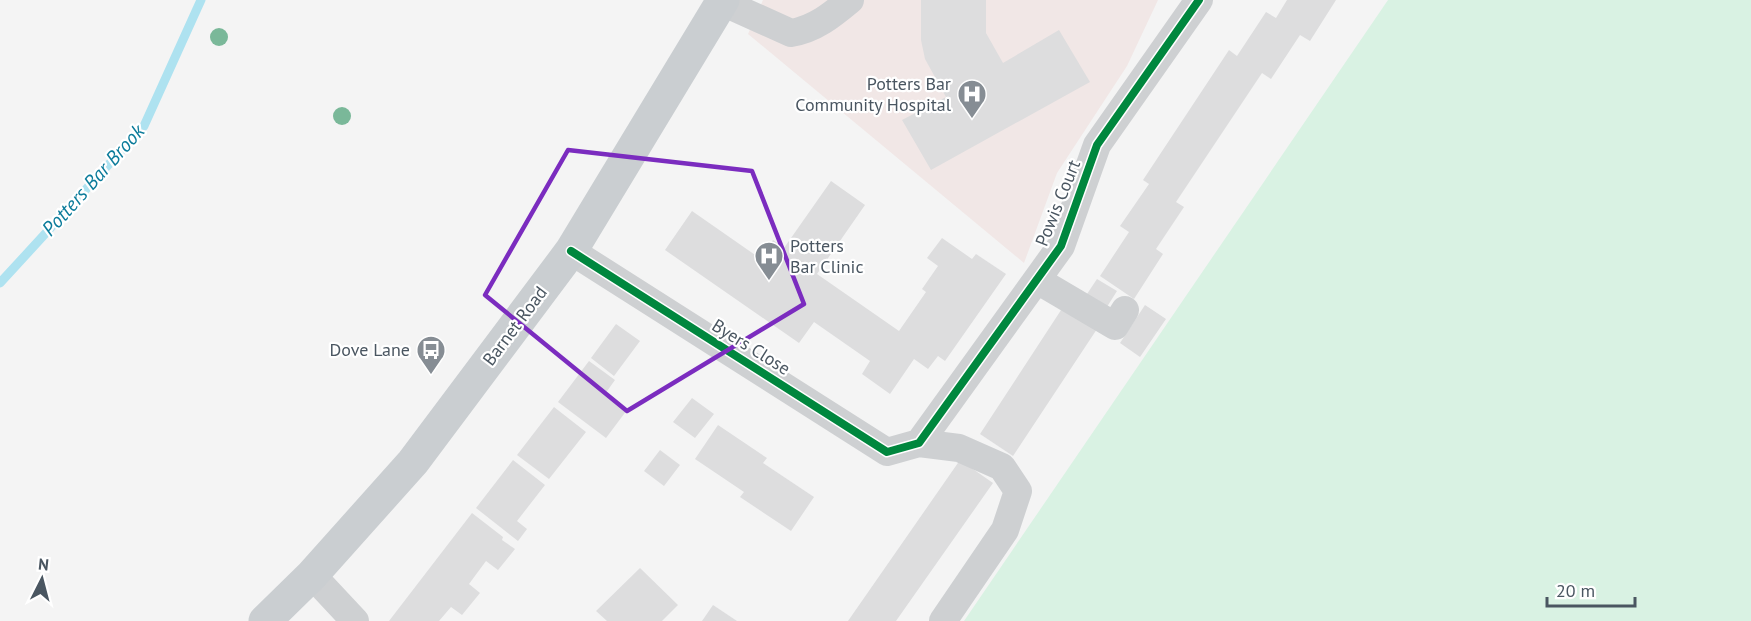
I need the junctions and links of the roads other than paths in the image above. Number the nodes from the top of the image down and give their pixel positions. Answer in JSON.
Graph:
{"nodes":[{"id":1,"x":850,"y":0,"type":"edge"},
{"id":2,"x":1199,"y":0,"type":"edge"},
{"id":3,"x":723,"y":1,"type":"edge"},
{"id":4,"x":572,"y":251,"type":"junction"},
{"id":5,"x":1037,"y":280,"type":"junction"},
{"id":6,"x":1125,"y":310,"type":"dead end"},
{"id":7,"x":919,"y":443,"type":"junction"},
{"id":8,"x":312,"y":575,"type":"junction"},
{"id":9,"x":265,"y":621,"type":"edge"},
{"id":10,"x":355,"y":621,"type":"edge"},
{"id":11,"x":943,"y":621,"type":"edge"}],
"edges":[{"from":1,"to":3,"type":"street"},
{"from":2,"to":5,"type":"street","name":"Powis Court"},
{"from":3,"to":4,"type":"main road","name":"Barnet Road"},
{"from":4,"to":7,"type":"street","name":"Byers Close"},
{"from":4,"to":8,"type":"main road","name":"Barnet Road"},
{"from":5,"to":6,"type":"street"},
{"from":5,"to":7,"type":"street","name":"Powis Court"},
{"from":7,"to":11,"type":"street"},
{"from":8,"to":9,"type":"main road","name":"Barnet Road"},
{"from":8,"to":10,"type":"street"}]}
